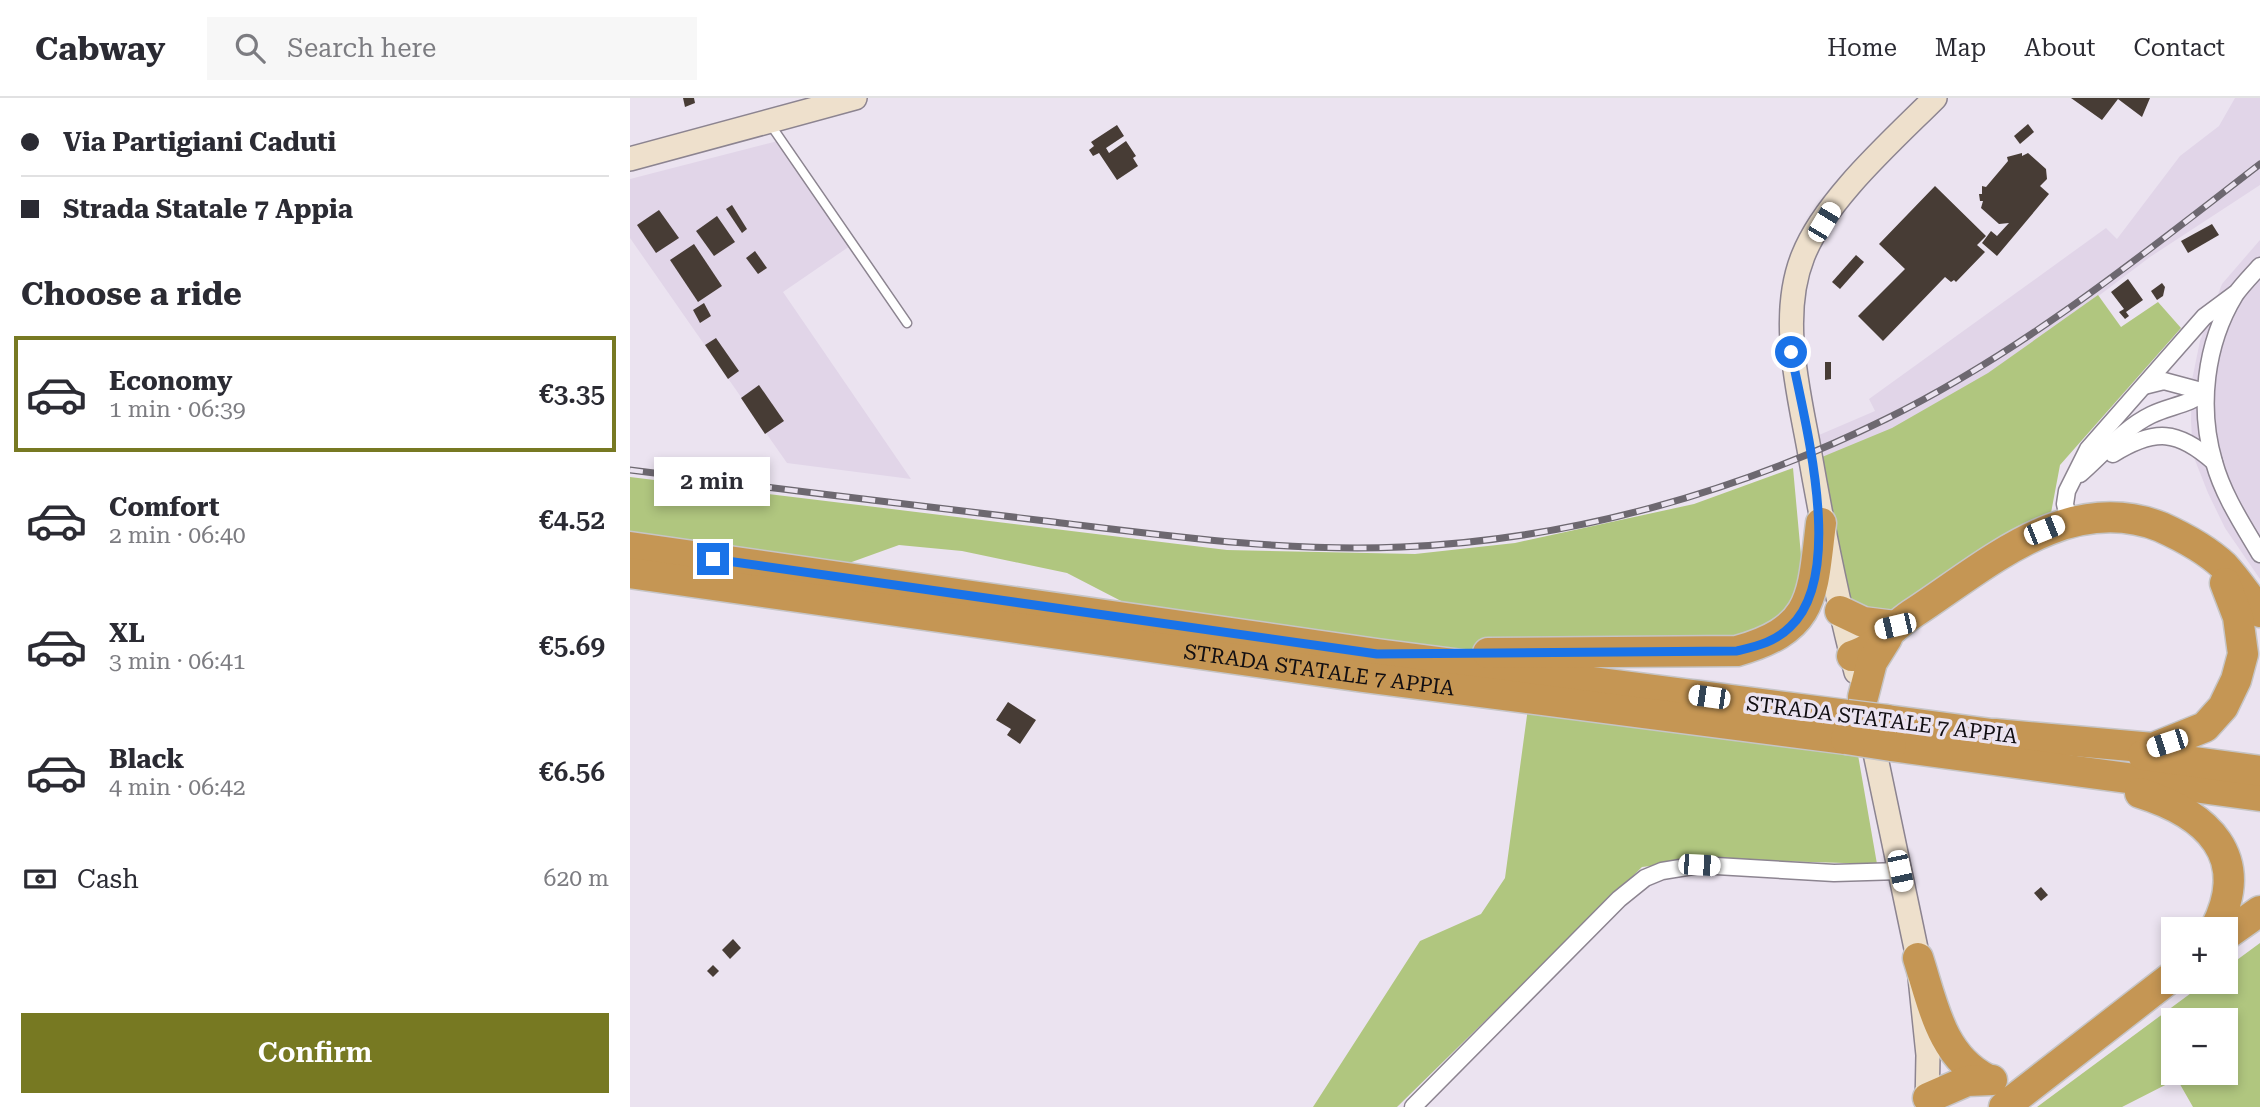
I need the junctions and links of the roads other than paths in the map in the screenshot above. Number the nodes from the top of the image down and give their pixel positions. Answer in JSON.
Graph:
{"nodes":[{"id":1,"x":855,"y":98,"type":"edge"},
{"id":2,"x":1935,"y":98,"type":"edge"},
{"id":3,"x":769,"y":122,"type":"junction"},
{"id":4,"x":630,"y":159,"type":"edge"},
{"id":5,"x":2260,"y":266,"type":"edge"},
{"id":6,"x":2235,"y":295,"type":"junction"},
{"id":7,"x":907,"y":323,"type":"dead end"},
{"id":8,"x":2144,"y":386,"type":"junction"},
{"id":9,"x":2205,"y":392,"type":"junction"},
{"id":10,"x":2214,"y":462,"type":"junction"},
{"id":11,"x":2074,"y":480,"type":"junction"},
{"id":12,"x":2069,"y":521,"type":"junction"},
{"id":13,"x":1821,"y":523,"type":"junction"},
{"id":14,"x":630,"y":547,"type":"edge"},
{"id":15,"x":2204,"y":551,"type":"junction"},
{"id":16,"x":2260,"y":554,"type":"edge"},
{"id":17,"x":630,"y":573,"type":"edge"},
{"id":18,"x":1840,"y":611,"type":"junction"},
{"id":19,"x":2260,"y":612,"type":"edge"},
{"id":20,"x":1895,"y":626,"type":"junction"},
{"id":21,"x":1850,"y":651,"type":"junction"},
{"id":22,"x":1377,"y":654,"type":"junction"},
{"id":23,"x":1852,"y":717,"type":"junction"},
{"id":24,"x":1889,"y":733,"type":"junction"},
{"id":25,"x":1994,"y":734,"type":"junction"},
{"id":26,"x":2010,"y":764,"type":"junction"},
{"id":27,"x":2260,"y":771,"type":"edge"},
{"id":28,"x":2260,"y":796,"type":"edge"},
{"id":29,"x":1900,"y":871,"type":"junction"},
{"id":30,"x":2260,"y":911,"type":"edge"},
{"id":31,"x":2221,"y":917,"type":"edge"},
{"id":32,"x":2238,"y":927,"type":"edge"},
{"id":33,"x":1918,"y":958,"type":"junction"},
{"id":34,"x":2161,"y":985,"type":"edge"},
{"id":35,"x":2050,"y":1068,"type":"junction"},
{"id":36,"x":1987,"y":1079,"type":"junction"},
{"id":37,"x":1934,"y":1104,"type":"edge"},
{"id":38,"x":1413,"y":1107,"type":"edge"},
{"id":39,"x":2004,"y":1107,"type":"edge"}],
"edges":[{"from":1,"to":3,"type":"main road"},
{"from":2,"to":13,"type":"main road"},
{"from":3,"to":4,"type":"main road"},
{"from":3,"to":7,"type":"lane"},
{"from":5,"to":6,"type":"street"},
{"from":6,"to":8,"type":"street"},
{"from":6,"to":9,"type":"street"},
{"from":8,"to":9,"type":"street"},
{"from":8,"to":11,"type":"street"},
{"from":9,"to":10,"type":"street"},
{"from":9,"to":11,"type":"street"},
{"from":10,"to":11,"type":"street"},
{"from":10,"to":16,"type":"street"},
{"from":11,"to":12,"type":"street"},
{"from":12,"to":15,"type":"highway"},
{"from":12,"to":20,"type":"highway"},
{"from":13,"to":18,"type":"main road"},
{"from":13,"to":22,"type":"highway"},
{"from":14,"to":22,"type":"highway","name":"STRADA STATALE 7 APPIA"},
{"from":15,"to":19,"type":"highway"},
{"from":15,"to":25,"type":"highway"},
{"from":17,"to":23,"type":"highway","name":"STRADA STATALE 7 APPIA"},
{"from":18,"to":20,"type":"highway"},
{"from":18,"to":21,"type":"main road"},
{"from":20,"to":21,"type":"highway"},
{"from":20,"to":23,"type":"highway"},
{"from":21,"to":23,"type":"main road"},
{"from":22,"to":23,"type":"highway","name":"STRADA STATALE 7 APPIA"},
{"from":23,"to":24,"type":"highway","name":"STRADA STATALE 7 APPIA","bridge":true},
{"from":23,"to":29,"type":"main road"},
{"from":24,"to":25,"type":"highway","name":"STRADA STATALE 7 APPIA"},
{"from":24,"to":26,"type":"highway","name":"STRADA STATALE 7 APPIA"},
{"from":25,"to":27,"type":"highway","name":"STRADA STATALE 7 APPIA"},
{"from":26,"to":28,"type":"highway","name":"STRADA STATALE 7 APPIA"},
{"from":26,"to":31,"type":"highway"},
{"from":29,"to":33,"type":"main road"},
{"from":29,"to":38,"type":"street"},
{"from":30,"to":32,"type":"highway"},
{"from":33,"to":36,"type":"highway"},
{"from":33,"to":37,"type":"main road"},
{"from":34,"to":35,"type":"highway"},
{"from":35,"to":36,"type":"highway"},
{"from":35,"to":39,"type":"highway"},
{"from":36,"to":37,"type":"highway"}]}
